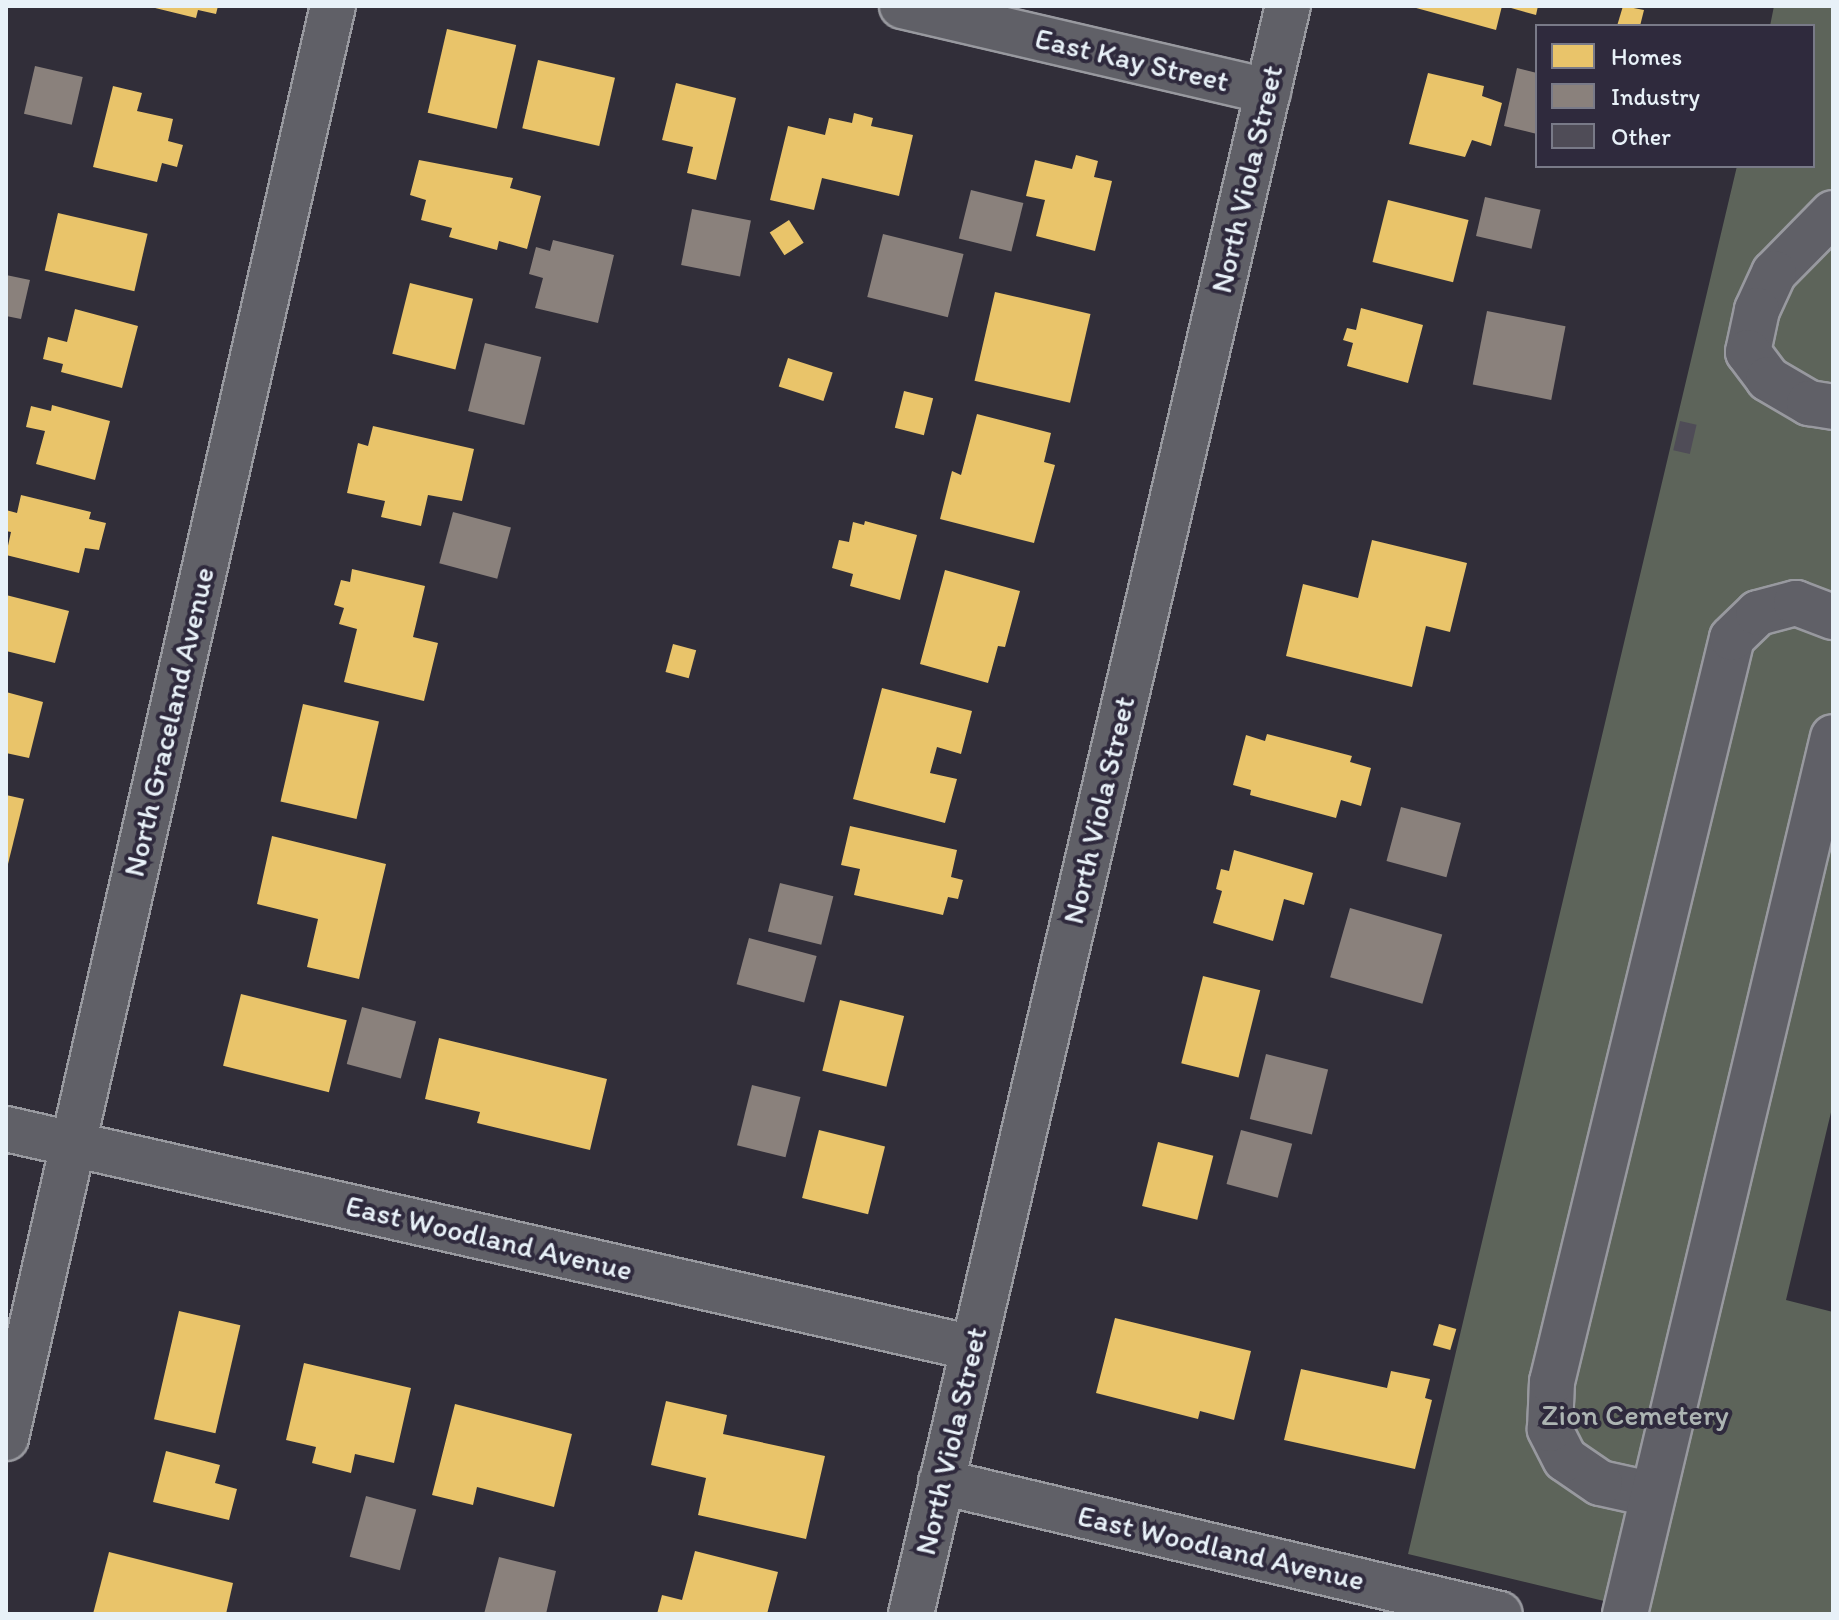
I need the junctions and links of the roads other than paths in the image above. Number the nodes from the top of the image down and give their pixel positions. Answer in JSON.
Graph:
{"nodes":[{"id":1,"x":333,"y":6,"type":"edge"},
{"id":2,"x":902,"y":6,"type":"edge"},
{"id":3,"x":1288,"y":6,"type":"edge"},
{"id":4,"x":1268,"y":91,"type":"junction"},
{"id":5,"x":1833,"y":213,"type":"edge"},
{"id":6,"x":1833,"y":407,"type":"edge"},
{"id":7,"x":1833,"y":617,"type":"edge"},
{"id":8,"x":1833,"y":737,"type":"edge"},
{"id":9,"x":6,"y":1129,"type":"edge"},
{"id":10,"x":72,"y":1144,"type":"junction"},
{"id":11,"x":973,"y":1348,"type":"junction"},
{"id":12,"x":6,"y":1438,"type":"edge"},
{"id":13,"x":941,"y":1482,"type":"junction"},
{"id":14,"x":1650,"y":1494,"type":"junction"},
{"id":15,"x":911,"y":1614,"type":"edge"},
{"id":16,"x":1500,"y":1614,"type":"edge"},
{"id":17,"x":1625,"y":1614,"type":"edge"}],
"edges":[{"from":1,"to":10,"type":"street","name":"North Graceland Avenue"},
{"from":2,"to":4,"type":"street","name":"East Kay Street"},
{"from":3,"to":4,"type":"street","name":"North Viola Street"},
{"from":4,"to":11,"type":"street","name":"North Viola Street"},
{"from":5,"to":6,"type":"street"},
{"from":7,"to":14,"type":"street"},
{"from":8,"to":14,"type":"street"},
{"from":9,"to":10,"type":"street","name":"East Woodland Avenue"},
{"from":10,"to":11,"type":"street","name":"East Woodland Avenue"},
{"from":10,"to":12,"type":"street","name":"North Graceland Avenue"},
{"from":11,"to":13,"type":"street","name":"North Viola Street"},
{"from":13,"to":15,"type":"street","name":"North Viola Street"},
{"from":13,"to":16,"type":"street","name":"East Woodland Avenue"},
{"from":14,"to":17,"type":"street"}]}
